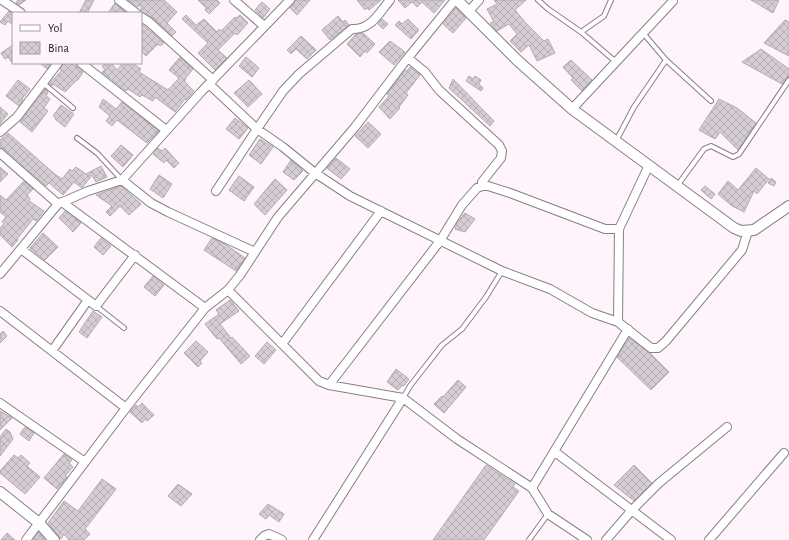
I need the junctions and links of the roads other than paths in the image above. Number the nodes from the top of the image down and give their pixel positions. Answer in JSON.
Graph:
{"nodes":[{"id":1,"x":2,"y":0,"type":"edge"},
{"id":2,"x":119,"y":0,"type":"edge"},
{"id":3,"x":234,"y":0,"type":"edge"},
{"id":4,"x":290,"y":0,"type":"edge"},
{"id":5,"x":390,"y":0,"type":"edge"},
{"id":6,"x":456,"y":0,"type":"edge"},
{"id":7,"x":479,"y":0,"type":"edge"},
{"id":8,"x":538,"y":0,"type":"edge"},
{"id":9,"x":611,"y":0,"type":"edge"},
{"id":10,"x":673,"y":2,"type":"dead end"},
{"id":11,"x":469,"y":11,"type":"junction"},
{"id":12,"x":20,"y":12,"type":"edge"},
{"id":13,"x":135,"y":12,"type":"edge"},
{"id":14,"x":142,"y":18,"type":"edge"},
{"id":15,"x":264,"y":26,"type":"junction"},
{"id":16,"x":581,"y":32,"type":"junction"},
{"id":17,"x":643,"y":33,"type":"junction"},
{"id":18,"x":408,"y":58,"type":"junction"},
{"id":19,"x":666,"y":60,"type":"junction"},
{"id":20,"x":616,"y":62,"type":"junction"},
{"id":21,"x":57,"y":64,"type":"edge"},
{"id":22,"x":82,"y":64,"type":"edge"},
{"id":23,"x":789,"y":80,"type":"edge"},
{"id":24,"x":211,"y":82,"type":"junction"},
{"id":25,"x":43,"y":83,"type":"junction"},
{"id":26,"x":711,"y":101,"type":"dead end"},
{"id":27,"x":74,"y":108,"type":"dead end"},
{"id":28,"x":572,"y":109,"type":"junction"},
{"id":29,"x":257,"y":129,"type":"junction"},
{"id":30,"x":166,"y":130,"type":"junction"},
{"id":31,"x":0,"y":132,"type":"edge"},
{"id":32,"x":77,"y":138,"type":"dead end"},
{"id":33,"x":616,"y":141,"type":"junction"},
{"id":34,"x":0,"y":153,"type":"edge"},
{"id":35,"x":649,"y":165,"type":"junction"},
{"id":36,"x":315,"y":173,"type":"junction"},
{"id":37,"x":122,"y":180,"type":"junction"},
{"id":38,"x":482,"y":186,"type":"junction"},
{"id":39,"x":677,"y":186,"type":"junction"},
{"id":40,"x":216,"y":191,"type":"dead end"},
{"id":41,"x":60,"y":203,"type":"junction"},
{"id":42,"x":789,"y":206,"type":"edge"},
{"id":43,"x":381,"y":211,"type":"junction"},
{"id":44,"x":619,"y":229,"type":"junction"},
{"id":45,"x":748,"y":231,"type":"junction"},
{"id":46,"x":440,"y":241,"type":"junction"},
{"id":47,"x":21,"y":249,"type":"junction"},
{"id":48,"x":255,"y":252,"type":"junction"},
{"id":49,"x":134,"y":255,"type":"junction"},
{"id":50,"x":502,"y":271,"type":"junction"},
{"id":51,"x":0,"y":274,"type":"edge"},
{"id":52,"x":228,"y":290,"type":"junction"},
{"id":53,"x":88,"y":300,"type":"junction"},
{"id":54,"x":96,"y":306,"type":"junction"},
{"id":55,"x":205,"y":308,"type":"junction"},
{"id":56,"x":0,"y":311,"type":"edge"},
{"id":57,"x":618,"y":322,"type":"junction"},
{"id":58,"x":124,"y":328,"type":"dead end"},
{"id":59,"x":628,"y":329,"type":"junction"},
{"id":60,"x":282,"y":344,"type":"junction"},
{"id":61,"x":52,"y":351,"type":"junction"},
{"id":62,"x":329,"y":385,"type":"junction"},
{"id":63,"x":403,"y":398,"type":"junction"},
{"id":64,"x":0,"y":403,"type":"edge"},
{"id":65,"x":126,"y":408,"type":"junction"},
{"id":66,"x":727,"y":426,"type":"dead end"},
{"id":67,"x":555,"y":452,"type":"junction"},
{"id":68,"x":784,"y":453,"type":"dead end"},
{"id":69,"x":86,"y":462,"type":"junction"},
{"id":70,"x":532,"y":488,"type":"junction"},
{"id":71,"x":0,"y":492,"type":"edge"},
{"id":72,"x":632,"y":510,"type":"junction"},
{"id":73,"x":548,"y":514,"type":"junction"},
{"id":74,"x":39,"y":523,"type":"junction"},
{"id":75,"x":26,"y":540,"type":"edge"},
{"id":76,"x":54,"y":540,"type":"edge"},
{"id":77,"x":260,"y":540,"type":"edge"},
{"id":78,"x":282,"y":540,"type":"edge"},
{"id":79,"x":314,"y":540,"type":"edge"},
{"id":80,"x":529,"y":540,"type":"edge"},
{"id":81,"x":587,"y":540,"type":"edge"},
{"id":82,"x":606,"y":540,"type":"edge"},
{"id":83,"x":671,"y":540,"type":"edge"},
{"id":84,"x":709,"y":540,"type":"edge"}],
"edges":[{"from":1,"to":12,"type":"street"},
{"from":2,"to":13,"type":"street"},
{"from":3,"to":15,"type":"street"},
{"from":4,"to":15,"type":"street"},
{"from":5,"to":29,"type":"street"},
{"from":6,"to":11,"type":"street"},
{"from":6,"to":18,"type":"street"},
{"from":7,"to":11,"type":"street"},
{"from":8,"to":16,"type":"lane"},
{"from":9,"to":16,"type":"lane"},
{"from":10,"to":17,"type":"street"},
{"from":11,"to":28,"type":"street"},
{"from":14,"to":24,"type":"street"},
{"from":15,"to":24,"type":"street"},
{"from":16,"to":20,"type":"lane"},
{"from":17,"to":19,"type":"lane"},
{"from":17,"to":20,"type":"street"},
{"from":18,"to":36,"type":"street"},
{"from":18,"to":38,"type":"street"},
{"from":19,"to":26,"type":"lane"},
{"from":19,"to":33,"type":"lane"},
{"from":20,"to":28,"type":"street"},
{"from":21,"to":25,"type":"street"},
{"from":22,"to":30,"type":"street"},
{"from":23,"to":39,"type":"lane"},
{"from":24,"to":29,"type":"street"},
{"from":24,"to":30,"type":"street"},
{"from":25,"to":27,"type":"lane"},
{"from":25,"to":31,"type":"street"},
{"from":28,"to":33,"type":"street"},
{"from":29,"to":36,"type":"street"},
{"from":29,"to":40,"type":"street"},
{"from":30,"to":37,"type":"street"},
{"from":32,"to":37,"type":"lane"},
{"from":33,"to":35,"type":"street"},
{"from":34,"to":41,"type":"street"},
{"from":35,"to":39,"type":"street"},
{"from":35,"to":44,"type":"street"},
{"from":36,"to":43,"type":"street"},
{"from":36,"to":48,"type":"street"},
{"from":37,"to":41,"type":"street"},
{"from":37,"to":48,"type":"street"},
{"from":38,"to":44,"type":"street"},
{"from":38,"to":46,"type":"street"},
{"from":39,"to":45,"type":"street"},
{"from":41,"to":47,"type":"street"},
{"from":41,"to":49,"type":"street"},
{"from":42,"to":45,"type":"street"},
{"from":43,"to":46,"type":"street"},
{"from":43,"to":60,"type":"street"},
{"from":44,"to":57,"type":"street"},
{"from":45,"to":59,"type":"street"},
{"from":46,"to":50,"type":"street"},
{"from":46,"to":62,"type":"street"},
{"from":47,"to":51,"type":"street"},
{"from":47,"to":53,"type":"street"},
{"from":48,"to":52,"type":"street"},
{"from":49,"to":54,"type":"street"},
{"from":49,"to":55,"type":"street"},
{"from":50,"to":57,"type":"street"},
{"from":50,"to":63,"type":"lane"},
{"from":52,"to":55,"type":"street"},
{"from":52,"to":60,"type":"street"},
{"from":53,"to":54,"type":"street"},
{"from":53,"to":61,"type":"street"},
{"from":54,"to":58,"type":"lane"},
{"from":55,"to":65,"type":"street"},
{"from":56,"to":61,"type":"street"},
{"from":57,"to":59,"type":"street"},
{"from":59,"to":67,"type":"street"},
{"from":60,"to":62,"type":"street"},
{"from":61,"to":65,"type":"street"},
{"from":62,"to":63,"type":"street"},
{"from":63,"to":70,"type":"street"},
{"from":63,"to":79,"type":"street"},
{"from":64,"to":69,"type":"street"},
{"from":65,"to":69,"type":"street"},
{"from":66,"to":72,"type":"street"},
{"from":67,"to":70,"type":"street"},
{"from":67,"to":72,"type":"street"},
{"from":68,"to":84,"type":"street"},
{"from":69,"to":74,"type":"street"},
{"from":70,"to":73,"type":"street"},
{"from":71,"to":74,"type":"street"},
{"from":72,"to":82,"type":"street"},
{"from":72,"to":83,"type":"street"},
{"from":73,"to":80,"type":"lane"},
{"from":73,"to":81,"type":"street"},
{"from":74,"to":75,"type":"street"},
{"from":74,"to":76,"type":"street"},
{"from":77,"to":78,"type":"street"}]}
